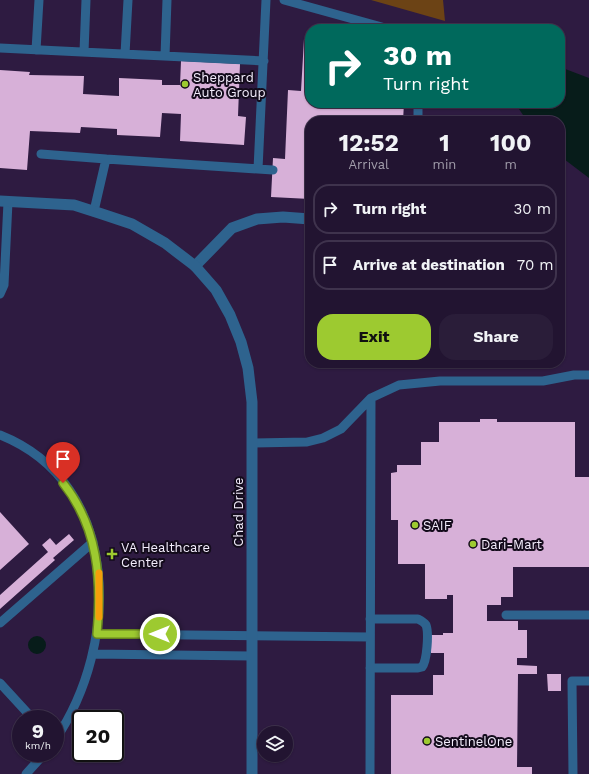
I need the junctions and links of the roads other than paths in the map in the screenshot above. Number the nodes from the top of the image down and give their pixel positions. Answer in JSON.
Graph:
{"nodes":[{"id":1,"x":39,"y":0,"type":"edge"},
{"id":2,"x":86,"y":0,"type":"edge"},
{"id":3,"x":128,"y":0,"type":"edge"},
{"id":4,"x":167,"y":0,"type":"edge"},
{"id":5,"x":266,"y":0,"type":"edge"},
{"id":6,"x":284,"y":0,"type":"edge"},
{"id":7,"x":371,"y":24,"type":"edge"},
{"id":8,"x":0,"y":48,"type":"edge"},
{"id":9,"x":36,"y":50,"type":"junction"},
{"id":10,"x":84,"y":52,"type":"junction"},
{"id":11,"x":125,"y":54,"type":"junction"},
{"id":12,"x":165,"y":56,"type":"junction"},
{"id":13,"x":264,"y":61,"type":"junction"},
{"id":14,"x":41,"y":154,"type":"dead end"},
{"id":15,"x":106,"y":159,"type":"junction"},
{"id":16,"x":258,"y":169,"type":"junction"},
{"id":17,"x":273,"y":170,"type":"dead end"},
{"id":18,"x":4,"y":202,"type":"edge"},
{"id":19,"x":94,"y":211,"type":"junction"},
{"id":20,"x":305,"y":219,"type":"edge"},
{"id":21,"x":195,"y":266,"type":"junction"},
{"id":22,"x":0,"y":294,"type":"edge"},
{"id":23,"x":589,"y":375,"type":"edge"},
{"id":24,"x":371,"y":398,"type":"junction"},
{"id":25,"x":0,"y":435,"type":"edge"},
{"id":26,"x":252,"y":443,"type":"junction"},
{"id":27,"x":92,"y":542,"type":"junction"},
{"id":28,"x":506,"y":615,"type":"dead end"},
{"id":29,"x":589,"y":615,"type":"edge"},
{"id":30,"x":370,"y":619,"type":"junction"},
{"id":31,"x":0,"y":623,"type":"edge"},
{"id":32,"x":97,"y":634,"type":"junction"},
{"id":33,"x":252,"y":635,"type":"junction"},
{"id":34,"x":370,"y":637,"type":"junction"},
{"id":35,"x":93,"y":654,"type":"junction"},
{"id":36,"x":252,"y":656,"type":"junction"},
{"id":37,"x":370,"y":668,"type":"junction"},
{"id":38,"x":589,"y":681,"type":"edge"},
{"id":39,"x":0,"y":683,"type":"edge"},
{"id":40,"x":25,"y":710,"type":"edge"},
{"id":41,"x":64,"y":725,"type":"edge"},
{"id":42,"x":37,"y":762,"type":"edge"},
{"id":43,"x":26,"y":774,"type":"edge"},
{"id":44,"x":252,"y":774,"type":"edge"},
{"id":45,"x":370,"y":774,"type":"edge"},
{"id":46,"x":573,"y":774,"type":"edge"}],
"edges":[{"from":1,"to":9,"type":"lane"},
{"from":2,"to":10,"type":"lane"},
{"from":3,"to":11,"type":"lane"},
{"from":4,"to":12,"type":"lane"},
{"from":5,"to":13,"type":"lane"},
{"from":6,"to":7,"type":"lane"},
{"from":8,"to":9,"type":"lane"},
{"from":9,"to":10,"type":"lane"},
{"from":10,"to":11,"type":"lane"},
{"from":11,"to":12,"type":"lane"},
{"from":12,"to":13,"type":"lane"},
{"from":13,"to":16,"type":"lane"},
{"from":14,"to":15,"type":"lane"},
{"from":15,"to":16,"type":"lane"},
{"from":15,"to":19,"type":"lane"},
{"from":16,"to":17,"type":"lane"},
{"from":18,"to":19,"type":"street","name":"Chad Drive"},
{"from":18,"to":22,"type":"lane"},
{"from":19,"to":21,"type":"street","name":"Chad Drive"},
{"from":20,"to":21,"type":"street"},
{"from":21,"to":26,"type":"street","name":"Chad Drive"},
{"from":23,"to":24,"type":"lane"},
{"from":24,"to":26,"type":"lane"},
{"from":24,"to":30,"type":"lane"},
{"from":25,"to":27,"type":"lane"},
{"from":26,"to":33,"type":"street","name":"Chad Drive"},
{"from":27,"to":31,"type":"lane"},
{"from":27,"to":32,"type":"lane"},
{"from":28,"to":29,"type":"lane"},
{"from":30,"to":34,"type":"lane"},
{"from":30,"to":37,"type":"lane"},
{"from":32,"to":33,"type":"lane"},
{"from":32,"to":35,"type":"lane"},
{"from":33,"to":34,"type":"lane"},
{"from":33,"to":36,"type":"street","name":"Chad Drive"},
{"from":34,"to":37,"type":"lane"},
{"from":35,"to":36,"type":"lane"},
{"from":35,"to":41,"type":"lane"},
{"from":36,"to":44,"type":"street","name":"Chad Drive"},
{"from":37,"to":45,"type":"lane"},
{"from":38,"to":46,"type":"lane"},
{"from":39,"to":40,"type":"lane"},
{"from":42,"to":43,"type":"lane"}]}
